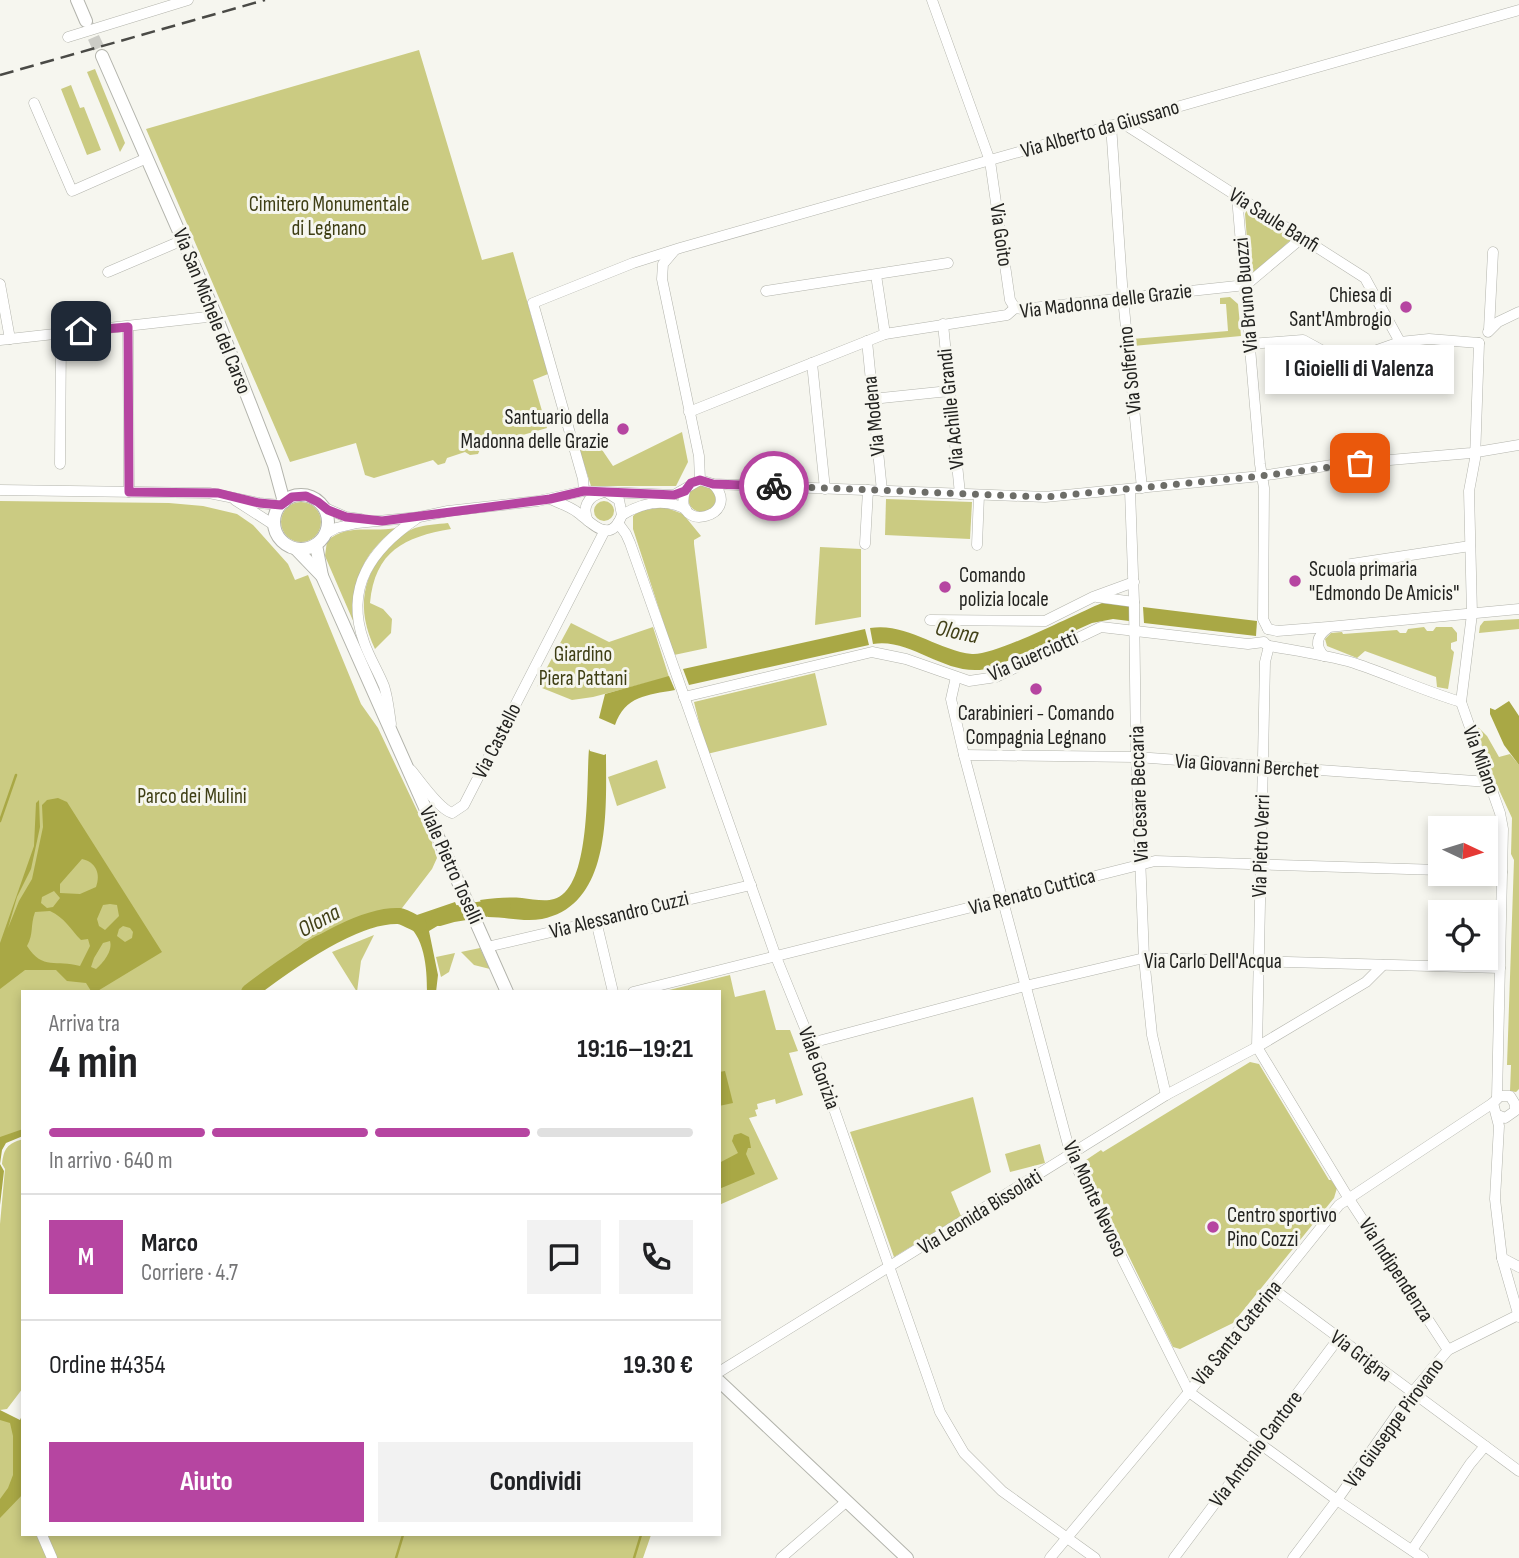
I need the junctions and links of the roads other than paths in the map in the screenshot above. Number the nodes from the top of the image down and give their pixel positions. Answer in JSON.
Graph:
{"nodes":[{"id":1,"x":77,"y":0,"type":"edge"},
{"id":2,"x":188,"y":0,"type":"edge"},
{"id":3,"x":932,"y":0,"type":"edge"},
{"id":4,"x":1519,"y":10,"type":"edge"},
{"id":5,"x":86,"y":21,"type":"tunnel mouth"},
{"id":6,"x":68,"y":37,"type":"dead end"},
{"id":7,"x":102,"y":56,"type":"tunnel mouth"},
{"id":8,"x":34,"y":103,"type":"dead end"},
{"id":9,"x":1116,"y":124,"type":"junction"},
{"id":10,"x":147,"y":158,"type":"junction"},
{"id":11,"x":990,"y":161,"type":"junction"},
{"id":12,"x":1237,"y":197,"type":"junction"},
{"id":13,"x":1303,"y":237,"type":"junction"},
{"id":14,"x":183,"y":240,"type":"junction"},
{"id":15,"x":680,"y":248,"type":"junction"},
{"id":16,"x":1493,"y":252,"type":"dead end"},
{"id":17,"x":633,"y":263,"type":"junction"},
{"id":18,"x":948,"y":263,"type":"dead end"},
{"id":19,"x":108,"y":272,"type":"dead end"},
{"id":20,"x":876,"y":275,"type":"junction"},
{"id":21,"x":662,"y":279,"type":"junction"},
{"id":22,"x":0,"y":284,"type":"edge"},
{"id":23,"x":1246,"y":285,"type":"junction"},
{"id":24,"x":766,"y":291,"type":"dead end"},
{"id":25,"x":1123,"y":298,"type":"junction"},
{"id":26,"x":1015,"y":308,"type":"junction"},
{"id":27,"x":1519,"y":312,"type":"edge"},
{"id":28,"x":216,"y":316,"type":"junction"},
{"id":29,"x":943,"y":324,"type":"junction"},
{"id":30,"x":128,"y":327,"type":"junction"},
{"id":31,"x":1489,"y":330,"type":"junction"},
{"id":32,"x":61,"y":333,"type":"junction"},
{"id":33,"x":885,"y":334,"type":"junction"},
{"id":34,"x":5,"y":339,"type":"edge"},
{"id":35,"x":866,"y":341,"type":"junction"},
{"id":36,"x":1400,"y":342,"type":"junction"},
{"id":37,"x":1479,"y":343,"type":"junction"},
{"id":38,"x":1250,"y":344,"type":"junction"},
{"id":39,"x":812,"y":363,"type":"junction"},
{"id":40,"x":950,"y":391,"type":"junction"},
{"id":41,"x":873,"y":399,"type":"junction"},
{"id":42,"x":690,"y":412,"type":"junction"},
{"id":43,"x":1519,"y":445,"type":"edge"},
{"id":44,"x":1475,"y":451,"type":"junction"},
{"id":45,"x":60,"y":464,"type":"dead end"},
{"id":46,"x":274,"y":464,"type":"junction"},
{"id":47,"x":1261,"y":476,"type":"junction"},
{"id":48,"x":700,"y":480,"type":"junction"},
{"id":49,"x":713,"y":484,"type":"junction"},
{"id":50,"x":1142,"y":488,"type":"junction"},
{"id":51,"x":0,"y":489,"type":"edge"},
{"id":52,"x":825,"y":489,"type":"junction"},
{"id":53,"x":868,"y":490,"type":"junction"},
{"id":54,"x":1130,"y":490,"type":"junction"},
{"id":55,"x":584,"y":491,"type":"junction"},
{"id":56,"x":685,"y":491,"type":"junction"},
{"id":57,"x":882,"y":491,"type":"junction"},
{"id":58,"x":129,"y":492,"type":"junction"},
{"id":59,"x":605,"y":492,"type":"junction"},
{"id":60,"x":960,"y":494,"type":"junction"},
{"id":61,"x":299,"y":495,"type":"junction"},
{"id":62,"x":979,"y":495,"type":"junction"},
{"id":63,"x":229,"y":496,"type":"junction"},
{"id":64,"x":550,"y":499,"type":"junction"},
{"id":65,"x":282,"y":503,"type":"junction"},
{"id":66,"x":323,"y":507,"type":"junction"},
{"id":67,"x":686,"y":509,"type":"junction"},
{"id":68,"x":419,"y":517,"type":"junction"},
{"id":69,"x":620,"y":519,"type":"junction"},
{"id":70,"x":382,"y":521,"type":"junction"},
{"id":71,"x":588,"y":522,"type":"junction"},
{"id":72,"x":274,"y":524,"type":"junction"},
{"id":73,"x":605,"y":530,"type":"junction"},
{"id":74,"x":325,"y":534,"type":"junction"},
{"id":75,"x":865,"y":544,"type":"dead end"},
{"id":76,"x":316,"y":545,"type":"junction"},
{"id":77,"x":977,"y":545,"type":"dead end"},
{"id":78,"x":1470,"y":546,"type":"junction"},
{"id":79,"x":296,"y":549,"type":"junction"},
{"id":80,"x":1345,"y":565,"type":"dead end"},
{"id":81,"x":322,"y":576,"type":"junction"},
{"id":82,"x":1134,"y":582,"type":"junction"},
{"id":83,"x":1094,"y":597,"type":"junction"},
{"id":84,"x":1134,"y":604,"type":"junction"},
{"id":85,"x":1519,"y":609,"type":"edge"},
{"id":86,"x":1472,"y":614,"type":"junction"},
{"id":87,"x":930,"y":620,"type":"dead end"},
{"id":88,"x":1328,"y":627,"type":"junction"},
{"id":89,"x":1135,"y":628,"type":"junction"},
{"id":90,"x":1273,"y":630,"type":"junction"},
{"id":91,"x":1268,"y":645,"type":"junction"},
{"id":92,"x":1324,"y":656,"type":"junction"},
{"id":93,"x":956,"y":677,"type":"junction"},
{"id":94,"x":684,"y":697,"type":"junction"},
{"id":95,"x":1461,"y":702,"type":"junction"},
{"id":96,"x":394,"y":738,"type":"junction"},
{"id":97,"x":964,"y":755,"type":"junction"},
{"id":98,"x":1136,"y":757,"type":"junction"},
{"id":99,"x":408,"y":766,"type":"junction"},
{"id":100,"x":1264,"y":767,"type":"junction"},
{"id":101,"x":1489,"y":782,"type":"junction"},
{"id":102,"x":1142,"y":864,"type":"junction"},
{"id":103,"x":1260,"y":865,"type":"junction"},
{"id":104,"x":1428,"y":870,"type":"edge"},
{"id":105,"x":1498,"y":872,"type":"edge"},
{"id":106,"x":1502,"y":872,"type":"junction"},
{"id":107,"x":751,"y":886,"type":"junction"},
{"id":108,"x":1002,"y":900,"type":"junction"},
{"id":109,"x":596,"y":921,"type":"junction"},
{"id":110,"x":487,"y":947,"type":"junction"},
{"id":111,"x":776,"y":957,"type":"junction"},
{"id":112,"x":1144,"y":958,"type":"junction"},
{"id":113,"x":1258,"y":961,"type":"junction"},
{"id":114,"x":1383,"y":965,"type":"junction"},
{"id":115,"x":1500,"y":968,"type":"junction"},
{"id":116,"x":1025,"y":986,"type":"junction"},
{"id":117,"x":506,"y":990,"type":"edge"},
{"id":118,"x":613,"y":990,"type":"edge"},
{"id":119,"x":640,"y":990,"type":"edge"},
{"id":120,"x":811,"y":1042,"type":"junction"},
{"id":121,"x":1257,"y":1047,"type":"junction"},
{"id":122,"x":1166,"y":1096,"type":"junction"},
{"id":123,"x":1508,"y":1104,"type":"edge"},
{"id":124,"x":1070,"y":1156,"type":"junction"},
{"id":125,"x":1349,"y":1199,"type":"junction"},
{"id":126,"x":1502,"y":1258,"type":"junction"},
{"id":127,"x":1519,"y":1267,"type":"edge"},
{"id":128,"x":889,"y":1269,"type":"junction"},
{"id":129,"x":1273,"y":1289,"type":"junction"},
{"id":130,"x":1518,"y":1316,"type":"edge"},
{"id":131,"x":1338,"y":1339,"type":"junction"},
{"id":132,"x":1448,"y":1350,"type":"junction"},
{"id":133,"x":721,"y":1371,"type":"edge"},
{"id":134,"x":721,"y":1383,"type":"edge"},
{"id":135,"x":1189,"y":1392,"type":"junction"},
{"id":136,"x":1412,"y":1394,"type":"junction"},
{"id":137,"x":1259,"y":1445,"type":"junction"},
{"id":138,"x":1485,"y":1446,"type":"junction"},
{"id":139,"x":1519,"y":1471,"type":"edge"},
{"id":140,"x":1337,"y":1500,"type":"junction"},
{"id":141,"x":847,"y":1501,"type":"junction"},
{"id":142,"x":42,"y":1536,"type":"edge"},
{"id":143,"x":1066,"y":1538,"type":"junction"},
{"id":144,"x":1412,"y":1550,"type":"junction"},
{"id":145,"x":52,"y":1558,"type":"edge"},
{"id":146,"x":781,"y":1558,"type":"edge"},
{"id":147,"x":907,"y":1558,"type":"edge"},
{"id":148,"x":1050,"y":1558,"type":"edge"},
{"id":149,"x":1095,"y":1558,"type":"edge"},
{"id":150,"x":1174,"y":1558,"type":"edge"},
{"id":151,"x":1293,"y":1558,"type":"edge"},
{"id":152,"x":1423,"y":1558,"type":"edge"}],
"edges":[{"from":1,"to":5,"type":"main road"},
{"from":2,"to":6,"type":"street"},
{"from":3,"to":11,"type":"street","name":"Via Goito"},
{"from":4,"to":9,"type":"street","name":"Via Alberto da Giussano"},
{"from":7,"to":10,"type":"main road","name":"Via San Michele del Carso"},
{"from":8,"to":10,"type":"street"},
{"from":9,"to":11,"type":"street","name":"Via Alberto da Giussano"},
{"from":9,"to":12,"type":"street","name":"Via Saule Banfi"},
{"from":9,"to":25,"type":"street","name":"Via Solferino"},
{"from":10,"to":14,"type":"main road","name":"Via San Michele del Carso"},
{"from":11,"to":15,"type":"street","name":"Via Alberto da Giussano"},
{"from":11,"to":26,"type":"street","name":"Via Goito"},
{"from":12,"to":13,"type":"street","name":"Via Saule Banfi"},
{"from":12,"to":23,"type":"street","name":"Via Bruno Buozzi"},
{"from":13,"to":23,"type":"street"},
{"from":13,"to":36,"type":"street","name":"Via Saule Banfi"},
{"from":14,"to":19,"type":"street"},
{"from":14,"to":28,"type":"main road","name":"Via San Michele del Carso"},
{"from":15,"to":17,"type":"street","name":"Via Alberto da Giussano"},
{"from":15,"to":21,"type":"street"},
{"from":16,"to":31,"type":"street"},
{"from":17,"to":21,"type":"street"},
{"from":17,"to":55,"type":"street","name":"Via Alberto da Giussano"},
{"from":18,"to":20,"type":"street"},
{"from":20,"to":24,"type":"street"},
{"from":20,"to":33,"type":"street"},
{"from":21,"to":42,"type":"street"},
{"from":22,"to":34,"type":"street"},
{"from":23,"to":25,"type":"street","name":"Via Madonna delle Grazie"},
{"from":23,"to":38,"type":"street","name":"Via Bruno Buozzi"},
{"from":25,"to":26,"type":"street","name":"Via Madonna delle Grazie"},
{"from":25,"to":50,"type":"street","name":"Via Solferino"},
{"from":26,"to":29,"type":"street","name":"Via Madonna delle Grazie"},
{"from":27,"to":31,"type":"street"},
{"from":28,"to":30,"type":"street"},
{"from":28,"to":46,"type":"main road","name":"Via San Michele del Carso"},
{"from":29,"to":33,"type":"street","name":"Via Madonna delle Grazie"},
{"from":29,"to":40,"type":"street","name":"Via Achille Grandi"},
{"from":30,"to":32,"type":"street"},
{"from":30,"to":58,"type":"street"},
{"from":31,"to":37,"type":"street"},
{"from":32,"to":34,"type":"street"},
{"from":32,"to":45,"type":"street"},
{"from":33,"to":35,"type":"street","name":"Via Madonna delle Grazie"},
{"from":35,"to":39,"type":"street","name":"Via Madonna delle Grazie"},
{"from":35,"to":41,"type":"street","name":"Via Modena"},
{"from":36,"to":37,"type":"street"},
{"from":36,"to":38,"type":"street"},
{"from":37,"to":44,"type":"street"},
{"from":38,"to":47,"type":"street","name":"Via Bruno Buozzi"},
{"from":39,"to":42,"type":"street","name":"Via Madonna delle Grazie"},
{"from":39,"to":52,"type":"street"},
{"from":40,"to":41,"type":"street"},
{"from":40,"to":60,"type":"street","name":"Via Achille Grandi"},
{"from":41,"to":57,"type":"street","name":"Via Modena"},
{"from":42,"to":48,"type":"street"},
{"from":43,"to":44,"type":"street"},
{"from":44,"to":47,"type":"street"},
{"from":44,"to":78,"type":"street"},
{"from":46,"to":61,"type":"main road","name":"Via San Michele del Carso"},
{"from":46,"to":65,"type":"main road","name":"Via San Michele del Carso"},
{"from":47,"to":50,"type":"street"},
{"from":47,"to":90,"type":"street","name":"Via Bruno Buozzi"},
{"from":48,"to":49,"type":"street"},
{"from":48,"to":56,"type":"street"},
{"from":49,"to":52,"type":"street"},
{"from":49,"to":67,"type":"street"},
{"from":50,"to":54,"type":"street"},
{"from":51,"to":58,"type":"street"},
{"from":52,"to":53,"type":"street"},
{"from":53,"to":57,"type":"street"},
{"from":53,"to":75,"type":"street"},
{"from":54,"to":62,"type":"street"},
{"from":54,"to":82,"type":"street","name":"Via Cesare Beccaria"},
{"from":55,"to":59,"type":"street"},
{"from":55,"to":64,"type":"street"},
{"from":56,"to":59,"type":"street"},
{"from":56,"to":67,"type":"street"},
{"from":57,"to":60,"type":"street"},
{"from":58,"to":63,"type":"street"},
{"from":59,"to":69,"type":"street"},
{"from":59,"to":71,"type":"street"},
{"from":60,"to":62,"type":"street"},
{"from":61,"to":65,"type":"main road"},
{"from":61,"to":66,"type":"main road"},
{"from":62,"to":77,"type":"street"},
{"from":63,"to":65,"type":"street"},
{"from":63,"to":72,"type":"street"},
{"from":64,"to":68,"type":"street"},
{"from":64,"to":71,"type":"street"},
{"from":65,"to":72,"type":"main road"},
{"from":66,"to":70,"type":"street"},
{"from":66,"to":74,"type":"main road"},
{"from":67,"to":69,"type":"street"},
{"from":68,"to":70,"type":"street"},
{"from":68,"to":96,"type":"street","name":"Viale Pietro Toselli"},
{"from":69,"to":73,"type":"street"},
{"from":69,"to":94,"type":"street","name":"Viale Gorizia"},
{"from":70,"to":74,"type":"street"},
{"from":71,"to":73,"type":"street"},
{"from":72,"to":79,"type":"main road"},
{"from":73,"to":99,"type":"street","name":"Via Castello"},
{"from":74,"to":76,"type":"main road"},
{"from":76,"to":79,"type":"main road"},
{"from":76,"to":81,"type":"main road","name":"Viale Pietro Toselli"},
{"from":78,"to":80,"type":"street"},
{"from":78,"to":86,"type":"street"},
{"from":79,"to":81,"type":"main road","name":"Viale Pietro Toselli"},
{"from":81,"to":96,"type":"main road","name":"Viale Pietro Toselli"},
{"from":82,"to":83,"type":"street"},
{"from":82,"to":84,"type":"street","name":"Via Cesare Beccaria"},
{"from":83,"to":84,"type":"street"},
{"from":83,"to":87,"type":"street"},
{"from":84,"to":89,"type":"street","name":"Via Cesare Beccaria"},
{"from":85,"to":86,"type":"street"},
{"from":86,"to":88,"type":"street"},
{"from":86,"to":95,"type":"street"},
{"from":88,"to":90,"type":"street"},
{"from":88,"to":92,"type":"street"},
{"from":89,"to":91,"type":"street","name":"Via Guerciotti"},
{"from":89,"to":93,"type":"street","name":"Via Guerciotti"},
{"from":89,"to":98,"type":"street","name":"Via Cesare Beccaria"},
{"from":90,"to":91,"type":"street"},
{"from":90,"to":91,"type":"street"},
{"from":91,"to":92,"type":"street","name":"Via Guerciotti"},
{"from":91,"to":100,"type":"street","name":"Via Pietro Verri"},
{"from":92,"to":95,"type":"street","name":"Via Guerciotti"},
{"from":93,"to":94,"type":"street","name":"Via Guerciotti"},
{"from":93,"to":97,"type":"street","name":"Via Monte Nevoso"},
{"from":94,"to":107,"type":"street","name":"Viale Gorizia"},
{"from":95,"to":101,"type":"street","name":"Via Milano"},
{"from":96,"to":99,"type":"main road","name":"Viale Pietro Toselli"},
{"from":97,"to":98,"type":"street","name":"Via Giovanni Berchet"},
{"from":97,"to":108,"type":"street","name":"Via Monte Nevoso"},
{"from":98,"to":100,"type":"street","name":"Via Giovanni Berchet"},
{"from":98,"to":102,"type":"street","name":"Via Cesare Beccaria"},
{"from":99,"to":110,"type":"main road","name":"Viale Pietro Toselli"},
{"from":100,"to":101,"type":"street","name":"Via Giovanni Berchet"},
{"from":100,"to":103,"type":"street","name":"Via Pietro Verri"},
{"from":101,"to":106,"type":"street","name":"Via Milano"},
{"from":102,"to":103,"type":"street","name":"Via Renato Cuttica"},
{"from":102,"to":108,"type":"street","name":"Via Renato Cuttica"},
{"from":102,"to":112,"type":"street","name":"Via Cesare Beccaria"},
{"from":103,"to":104,"type":"street","name":"Via Renato Cuttica"},
{"from":103,"to":113,"type":"street","name":"Via Pietro Verri"},
{"from":105,"to":106,"type":"street"},
{"from":106,"to":115,"type":"street","name":"Via Milano"},
{"from":107,"to":109,"type":"street","name":"Via Alessandro Cuzzi"},
{"from":107,"to":111,"type":"street","name":"Viale Gorizia"},
{"from":108,"to":111,"type":"street","name":"Via Renato Cuttica"},
{"from":108,"to":116,"type":"street","name":"Via Monte Nevoso"},
{"from":109,"to":110,"type":"street","name":"Via Alessandro Cuzzi"},
{"from":109,"to":118,"type":"street"},
{"from":110,"to":117,"type":"main road","name":"Viale Pietro Toselli"},
{"from":111,"to":119,"type":"street","name":"Via Renato Cuttica"},
{"from":111,"to":120,"type":"street","name":"Viale Gorizia"},
{"from":112,"to":113,"type":"street","name":"Via Carlo Dell'Acqua"},
{"from":112,"to":116,"type":"street","name":"Via Carlo Dell'Acqua"},
{"from":112,"to":122,"type":"street","name":"Via Cesare Beccaria"},
{"from":113,"to":114,"type":"street","name":"Via Carlo Dell'Acqua"},
{"from":113,"to":121,"type":"street","name":"Via Pietro Verri"},
{"from":114,"to":115,"type":"street","name":"Via Carlo Dell'Acqua"},
{"from":114,"to":121,"type":"street","name":"Via Leonida Bissolati"},
{"from":115,"to":123,"type":"street","name":"Via Milano"},
{"from":116,"to":120,"type":"street","name":"Via Carlo Dell'Acqua"},
{"from":116,"to":124,"type":"street","name":"Via Monte Nevoso"},
{"from":120,"to":128,"type":"street","name":"Viale Gorizia"},
{"from":121,"to":122,"type":"street","name":"Via Leonida Bissolati"},
{"from":121,"to":125,"type":"street","name":"Via Indipendenza"},
{"from":122,"to":124,"type":"street","name":"Via Leonida Bissolati"},
{"from":123,"to":125,"type":"street","name":"Via Santa Caterina"},
{"from":123,"to":126,"type":"street","name":"Via Milano"},
{"from":124,"to":128,"type":"street","name":"Via Leonida Bissolati"},
{"from":124,"to":135,"type":"street","name":"Via Monte Nevoso"},
{"from":125,"to":129,"type":"street","name":"Via Santa Caterina"},
{"from":125,"to":132,"type":"street","name":"Via Indipendenza"},
{"from":126,"to":127,"type":"street"},
{"from":126,"to":130,"type":"street","name":"Via Milano"},
{"from":128,"to":133,"type":"street","name":"Via Leonida Bissolati"},
{"from":128,"to":143,"type":"street","name":"Viale Gorizia"},
{"from":129,"to":131,"type":"street","name":"Via Grigna"},
{"from":129,"to":135,"type":"street","name":"Via Santa Caterina"},
{"from":130,"to":132,"type":"street","name":"Via Giuseppe Pirovano"},
{"from":131,"to":136,"type":"street","name":"Via Grigna"},
{"from":131,"to":137,"type":"street","name":"Via Antonio Cantore"},
{"from":132,"to":136,"type":"street","name":"Via Giuseppe Pirovano"},
{"from":134,"to":141,"type":"main road"},
{"from":135,"to":137,"type":"street","name":"Via Monte Nevoso"},
{"from":135,"to":143,"type":"street","name":"Via Santa Caterina"},
{"from":136,"to":138,"type":"street","name":"Via Grigna"},
{"from":136,"to":140,"type":"street","name":"Via Giuseppe Pirovano"},
{"from":137,"to":140,"type":"street","name":"Via Monte Nevoso"},
{"from":137,"to":150,"type":"street","name":"Via Antonio Cantore"},
{"from":138,"to":139,"type":"street","name":"Via Grigna"},
{"from":138,"to":144,"type":"street"},
{"from":140,"to":144,"type":"street","name":"Via Monte Nevoso"},
{"from":140,"to":151,"type":"street","name":"Via Giuseppe Pirovano"},
{"from":141,"to":146,"type":"street"},
{"from":141,"to":147,"type":"main road"},
{"from":142,"to":145,"type":"street"},
{"from":143,"to":148,"type":"street","name":"Via Santa Caterina"},
{"from":143,"to":149,"type":"street","name":"Viale Gorizia"},
{"from":144,"to":152,"type":"street","name":"Via Monte Nevoso"}]}
